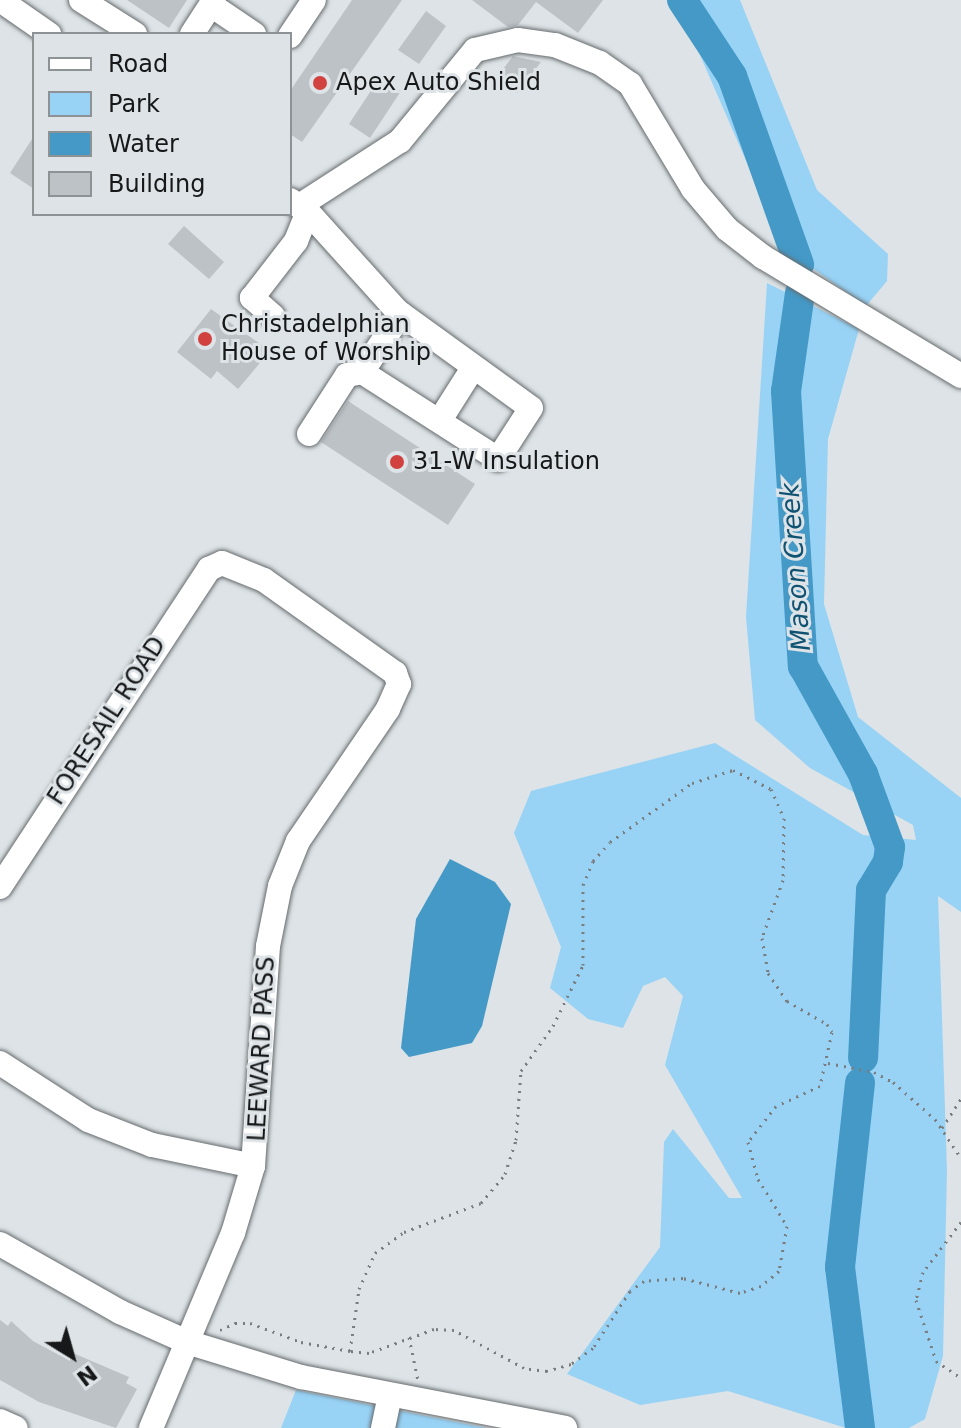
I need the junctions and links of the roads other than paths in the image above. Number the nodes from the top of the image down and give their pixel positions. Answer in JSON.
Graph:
{"nodes":[{"id":1,"x":81,"y":0,"type":"edge"},
{"id":2,"x":314,"y":0,"type":"edge"},
{"id":3,"x":213,"y":2,"type":"edge"},
{"id":4,"x":8,"y":5,"type":"edge"},
{"id":5,"x":46,"y":32,"type":"edge"},
{"id":6,"x":132,"y":32,"type":"edge"},
{"id":7,"x":193,"y":32,"type":"edge"},
{"id":8,"x":251,"y":32,"type":"edge"},
{"id":9,"x":292,"y":33,"type":"edge"},
{"id":10,"x":299,"y":206,"type":"edge"},
{"id":11,"x":401,"y":314,"type":"junction"},
{"id":12,"x":273,"y":316,"type":"dead end"},
{"id":13,"x":473,"y":368,"type":"junction"},
{"id":14,"x":362,"y":372,"type":"junction"},
{"id":15,"x":961,"y":376,"type":"edge"},
{"id":16,"x":440,"y":420,"type":"junction"},
{"id":17,"x":309,"y":434,"type":"dead end"},
{"id":18,"x":399,"y":684,"type":"joint"},
{"id":19,"x":0,"y":887,"type":"edge"},
{"id":20,"x":0,"y":1063,"type":"edge"},
{"id":21,"x":253,"y":1166,"type":"junction"},
{"id":22,"x":0,"y":1244,"type":"edge"},
{"id":23,"x":187,"y":1342,"type":"junction"},
{"id":24,"x":390,"y":1396,"type":"junction"},
{"id":25,"x":0,"y":1421,"type":"edge"},
{"id":26,"x":16,"y":1428,"type":"edge"},
{"id":27,"x":151,"y":1428,"type":"edge"},
{"id":28,"x":383,"y":1428,"type":"edge"},
{"id":29,"x":565,"y":1428,"type":"edge"}],
"edges":[{"from":1,"to":6,"type":"street"},
{"from":2,"to":9,"type":"street"},
{"from":3,"to":7,"type":"street"},
{"from":3,"to":8,"type":"street"},
{"from":4,"to":5,"type":"street"},
{"from":10,"to":11,"type":"street"},
{"from":10,"to":12,"type":"street"},
{"from":10,"to":15,"type":"street"},
{"from":11,"to":13,"type":"street"},
{"from":11,"to":14,"type":"street"},
{"from":13,"to":16,"type":"street"},
{"from":13,"to":16,"type":"street"},
{"from":14,"to":16,"type":"street"},
{"from":14,"to":17,"type":"street"},
{"from":18,"to":19,"type":"street","name":"FORESAIL ROAD"},
{"from":18,"to":21,"type":"street","name":"LEEWARD PASS"},
{"from":20,"to":21,"type":"street"},
{"from":21,"to":23,"type":"street","name":"LEEWARD PASS"},
{"from":22,"to":23,"type":"street"},
{"from":23,"to":24,"type":"street"},
{"from":23,"to":27,"type":"street","name":"LEEWARD PASS"},
{"from":24,"to":28,"type":"street"},
{"from":24,"to":29,"type":"street"},
{"from":25,"to":26,"type":"street"}]}
